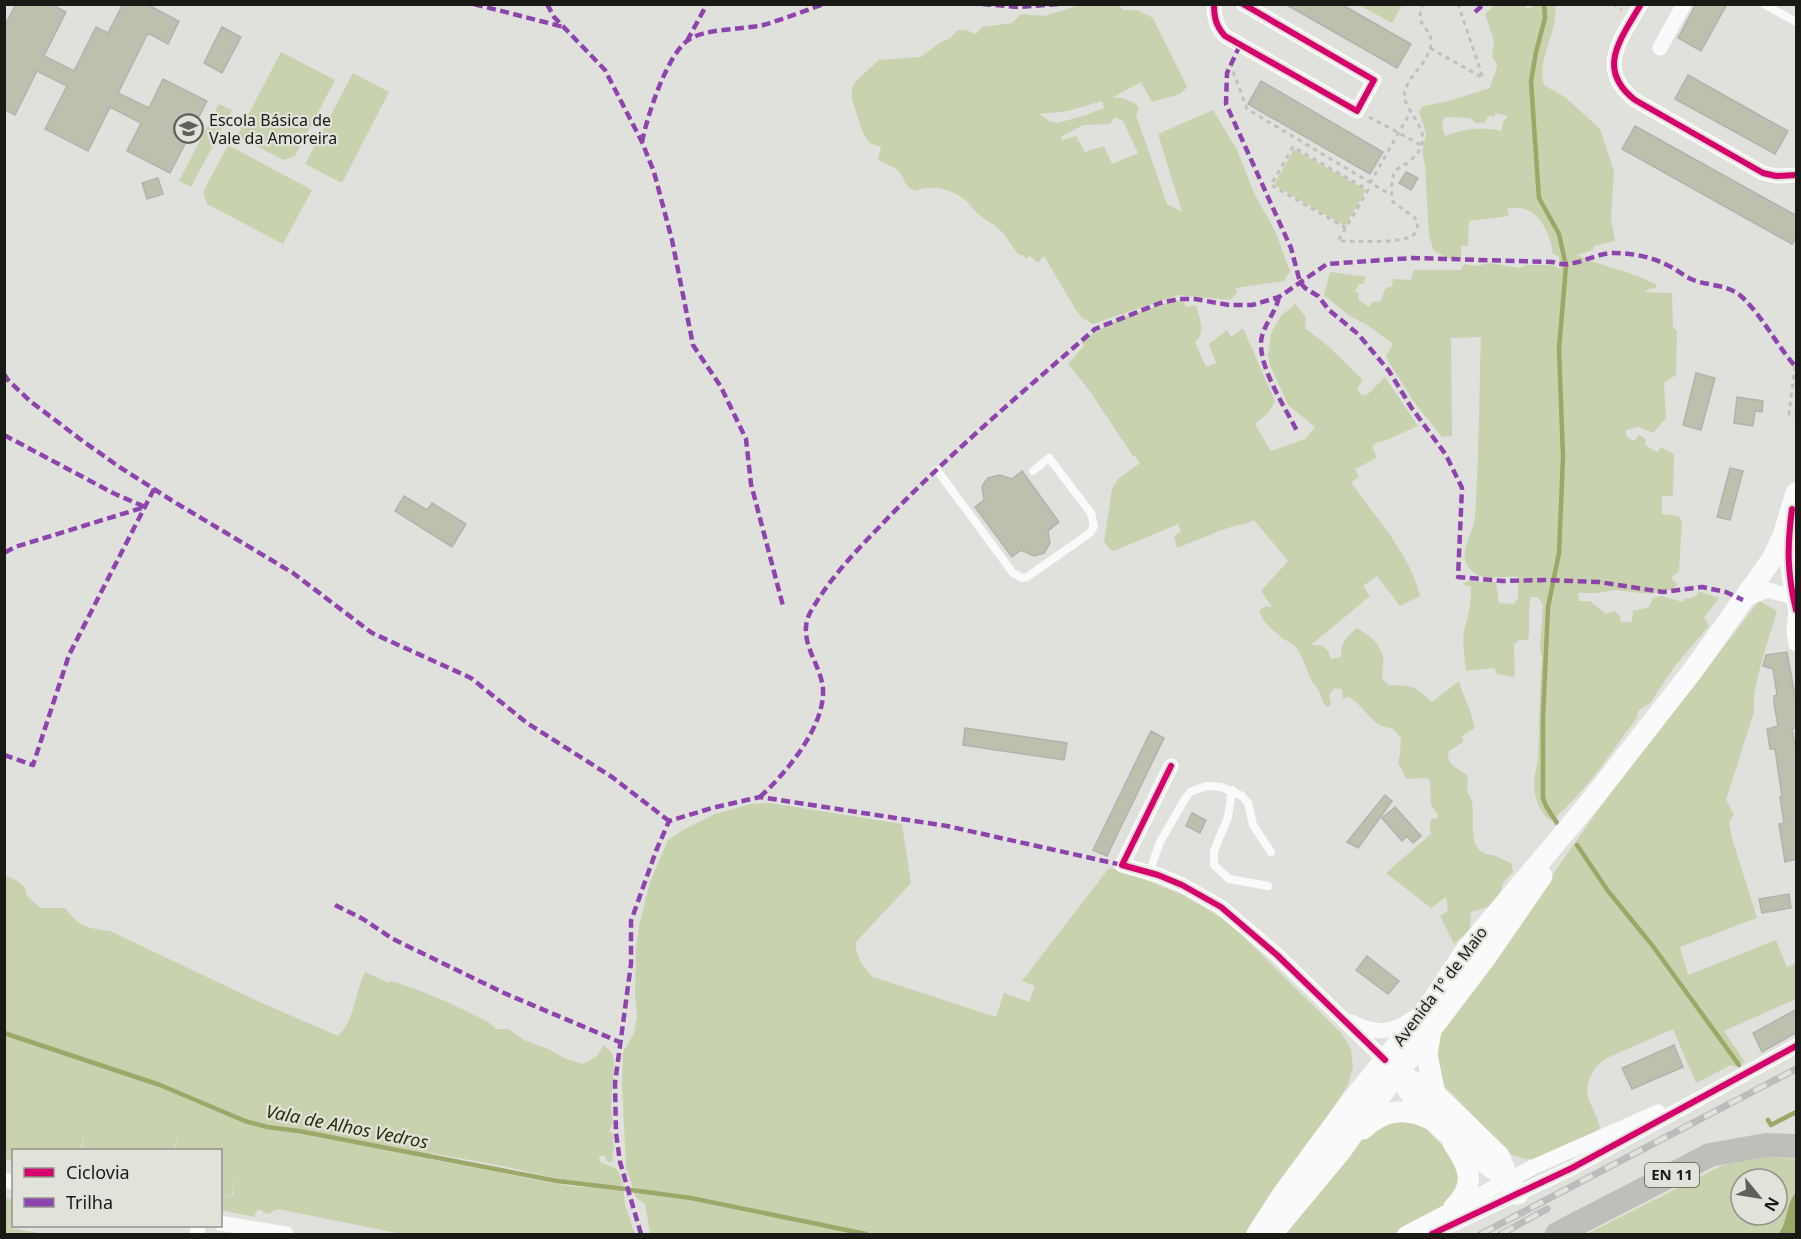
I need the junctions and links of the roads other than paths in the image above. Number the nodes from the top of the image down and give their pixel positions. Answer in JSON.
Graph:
{"nodes":[{"id":1,"x":1214,"y":4,"type":"edge"},
{"id":2,"x":1243,"y":4,"type":"edge"},
{"id":3,"x":1641,"y":4,"type":"edge"},
{"id":4,"x":1684,"y":4,"type":"edge"},
{"id":5,"x":1764,"y":4,"type":"edge"},
{"id":6,"x":1797,"y":22,"type":"edge"},
{"id":7,"x":1660,"y":48,"type":"dead end"},
{"id":8,"x":1797,"y":175,"type":"edge"},
{"id":9,"x":937,"y":470,"type":"dead end"},
{"id":10,"x":1033,"y":471,"type":"dead end"},
{"id":11,"x":1794,"y":501,"type":"edge"},
{"id":12,"x":1743,"y":600,"type":"junction"},
{"id":13,"x":1795,"y":606,"type":"edge"},
{"id":14,"x":1797,"y":644,"type":"edge"},
{"id":15,"x":1171,"y":766,"type":"dead end"},
{"id":16,"x":1232,"y":790,"type":"junction"},
{"id":17,"x":1590,"y":802,"type":"junction"},
{"id":18,"x":1271,"y":852,"type":"dead end"},
{"id":19,"x":1149,"y":873,"type":"junction"},
{"id":20,"x":1268,"y":886,"type":"dead end"},
{"id":21,"x":1431,"y":1003,"type":"junction"},
{"id":22,"x":1343,"y":1018,"type":"junction"},
{"id":23,"x":1431,"y":1029,"type":"junction"},
{"id":24,"x":1797,"y":1046,"type":"edge"},
{"id":25,"x":1391,"y":1066,"type":"junction"},
{"id":26,"x":1435,"y":1094,"type":"junction"},
{"id":27,"x":1440,"y":1126,"type":"junction"},
{"id":28,"x":1797,"y":1146,"type":"edge"},
{"id":29,"x":1341,"y":1151,"type":"junction"},
{"id":30,"x":1513,"y":1187,"type":"junction"},
{"id":31,"x":1454,"y":1207,"type":"junction"},
{"id":32,"x":221,"y":1227,"type":"edge"},
{"id":33,"x":286,"y":1234,"type":"edge"},
{"id":34,"x":1257,"y":1234,"type":"edge"},
{"id":35,"x":1272,"y":1234,"type":"edge"},
{"id":36,"x":1405,"y":1234,"type":"edge"},
{"id":37,"x":1432,"y":1234,"type":"edge"},
{"id":38,"x":1557,"y":1234,"type":"edge"}],
"edges":[{"from":1,"to":2,"type":"street"},
{"from":3,"to":8,"type":"street"},
{"from":4,"to":7,"type":"street"},
{"from":5,"to":6,"type":"lane"},
{"from":9,"to":10,"type":"lane"},
{"from":11,"to":12,"type":"main road","name":"Avenida 1º de Maio"},
{"from":11,"to":13,"type":"street"},
{"from":12,"to":13,"type":"street"},
{"from":12,"to":17,"type":"main road","name":"Avenida 1º de Maio"},
{"from":13,"to":14,"type":"street"},
{"from":15,"to":19,"type":"street"},
{"from":16,"to":18,"type":"lane"},
{"from":16,"to":19,"type":"lane"},
{"from":16,"to":20,"type":"lane"},
{"from":17,"to":21,"type":"main road","name":"Avenida 1º de Maio"},
{"from":17,"to":23,"type":"main road","name":"Avenida 1º de Maio"},
{"from":19,"to":22,"type":"street"},
{"from":21,"to":22,"type":"street"},
{"from":21,"to":25,"type":"main road","name":"Avenida 1º de Maio"},
{"from":22,"to":25,"type":"street"},
{"from":23,"to":25,"type":"main road","name":"Avenida 1º de Maio"},
{"from":23,"to":26,"type":"main road"},
{"from":24,"to":30,"type":"street"},
{"from":25,"to":26,"type":"main road"},
{"from":25,"to":27,"type":"main road"},
{"from":25,"to":29,"type":"main road","name":"Avenida 1º de Maio"},
{"from":25,"to":34,"type":"main road","name":"Avenida 1º de Maio"},
{"from":26,"to":30,"type":"main road"},
{"from":27,"to":29,"type":"main road"},
{"from":27,"to":30,"type":"main road"},
{"from":27,"to":31,"type":"main road"},
{"from":28,"to":38,"type":"main road","number":"EN 11"},
{"from":29,"to":35,"type":"main road","name":"Avenida 1º de Maio"},
{"from":30,"to":31,"type":"street"},
{"from":30,"to":37,"type":"street"},
{"from":31,"to":36,"type":"street"},
{"from":32,"to":33,"type":"street"}]}
